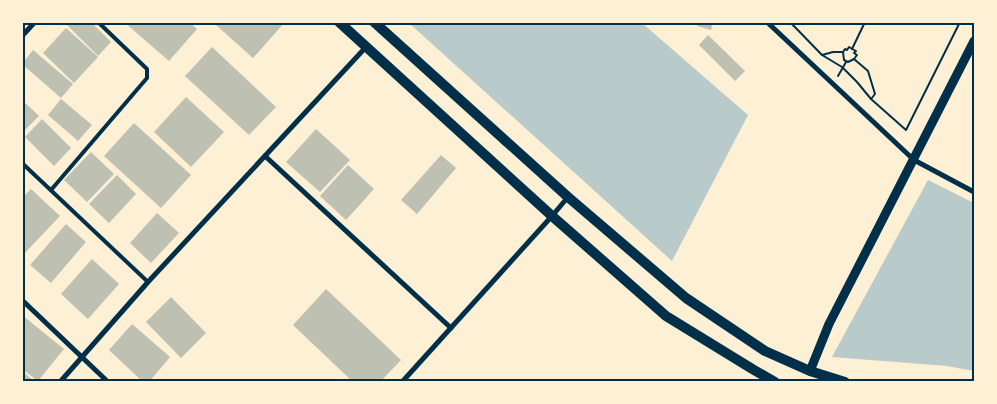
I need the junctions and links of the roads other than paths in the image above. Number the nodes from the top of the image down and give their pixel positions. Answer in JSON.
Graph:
{"nodes":[{"id":1,"x":98,"y":22,"type":"edge"},
{"id":2,"x":339,"y":22,"type":"edge"},
{"id":3,"x":374,"y":22,"type":"edge"},
{"id":4,"x":767,"y":22,"type":"edge"},
{"id":5,"x":33,"y":23,"type":"edge"},
{"id":6,"x":22,"y":36,"type":"edge"},
{"id":7,"x":974,"y":41,"type":"edge"},
{"id":8,"x":366,"y":47,"type":"junction"},
{"id":9,"x":265,"y":156,"type":"junction"},
{"id":10,"x":914,"y":160,"type":"junction"},
{"id":11,"x":22,"y":163,"type":"edge"},
{"id":12,"x":51,"y":190,"type":"junction"},
{"id":13,"x":974,"y":192,"type":"edge"},
{"id":14,"x":568,"y":198,"type":"junction"},
{"id":15,"x":552,"y":216,"type":"junction"},
{"id":16,"x":148,"y":282,"type":"junction"},
{"id":17,"x":22,"y":300,"type":"edge"},
{"id":18,"x":451,"y":328,"type":"junction"},
{"id":19,"x":82,"y":357,"type":"junction"},
{"id":20,"x":808,"y":376,"type":"edge"},
{"id":21,"x":60,"y":382,"type":"edge"},
{"id":22,"x":108,"y":382,"type":"edge"},
{"id":23,"x":402,"y":382,"type":"edge"},
{"id":24,"x":775,"y":382,"type":"edge"},
{"id":25,"x":845,"y":382,"type":"edge"}],
"edges":[{"from":1,"to":12,"type":"lane"},
{"from":2,"to":8,"type":"main road"},
{"from":3,"to":14,"type":"main road"},
{"from":4,"to":10,"type":"street"},
{"from":5,"to":6,"type":"street"},
{"from":7,"to":10,"type":"street"},
{"from":8,"to":9,"type":"street"},
{"from":8,"to":15,"type":"main road"},
{"from":9,"to":16,"type":"street"},
{"from":9,"to":18,"type":"street"},
{"from":10,"to":13,"type":"street"},
{"from":10,"to":20,"type":"street"},
{"from":11,"to":12,"type":"lane"},
{"from":12,"to":16,"type":"lane"},
{"from":14,"to":15,"type":"street"},
{"from":14,"to":20,"type":"main road"},
{"from":15,"to":18,"type":"street"},
{"from":15,"to":24,"type":"main road"},
{"from":16,"to":19,"type":"street"},
{"from":17,"to":19,"type":"street"},
{"from":18,"to":23,"type":"street"},
{"from":19,"to":21,"type":"street"},
{"from":19,"to":22,"type":"street"},
{"from":20,"to":25,"type":"main road"}]}
